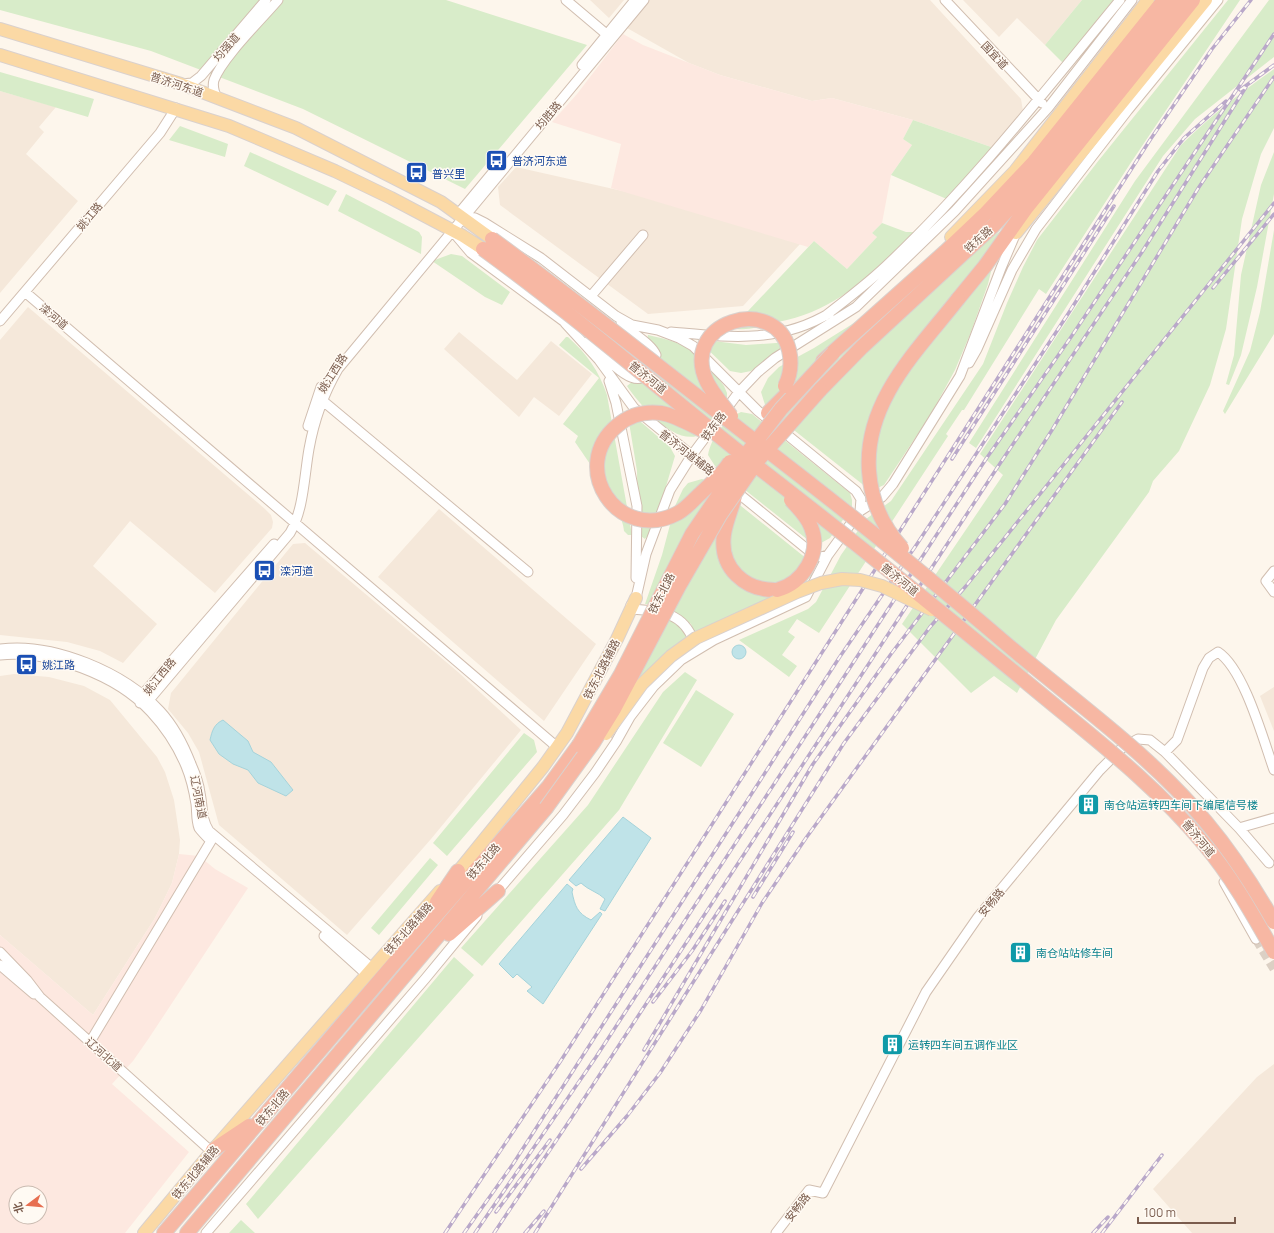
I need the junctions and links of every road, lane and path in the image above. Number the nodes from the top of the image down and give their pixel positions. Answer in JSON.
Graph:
{"nodes":[{"id":1,"x":266,"y":0,"type":"edge"},
{"id":2,"x":278,"y":0,"type":"edge"},
{"id":3,"x":566,"y":0,"type":"edge"},
{"id":4,"x":635,"y":0,"type":"edge"},
{"id":5,"x":644,"y":0,"type":"edge"},
{"id":6,"x":944,"y":0,"type":"edge"},
{"id":7,"x":1120,"y":0,"type":"edge"},
{"id":8,"x":1132,"y":0,"type":"edge"},
{"id":9,"x":1148,"y":0,"type":"edge"},
{"id":10,"x":1164,"y":0,"type":"edge"},
{"id":11,"x":1179,"y":0,"type":"edge"},
{"id":12,"x":1193,"y":0,"type":"edge"},
{"id":13,"x":1206,"y":0,"type":"edge"},
{"id":14,"x":1218,"y":0,"type":"edge"},
{"id":15,"x":0,"y":29,"type":"edge"},
{"id":16,"x":609,"y":36,"type":"junction"},
{"id":17,"x":0,"y":55,"type":"edge"},
{"id":18,"x":181,"y":84,"type":"junction"},
{"id":19,"x":217,"y":98,"type":"junction"},
{"id":20,"x":1038,"y":100,"type":"junction"},
{"id":21,"x":176,"y":108,"type":"junction"},
{"id":22,"x":1048,"y":108,"type":"junction"},
{"id":23,"x":1027,"y":207,"type":"junction"},
{"id":24,"x":461,"y":215,"type":"junction"},
{"id":25,"x":449,"y":229,"type":"junction"},
{"id":26,"x":1017,"y":231,"type":"junction"},
{"id":27,"x":643,"y":235,"type":"dead end"},
{"id":28,"x":488,"y":244,"type":"junction"},
{"id":29,"x":985,"y":266,"type":"junction"},
{"id":30,"x":884,"y":279,"type":"junction"},
{"id":31,"x":25,"y":292,"type":"junction"},
{"id":32,"x":896,"y":294,"type":"junction"},
{"id":33,"x":591,"y":296,"type":"junction"},
{"id":34,"x":616,"y":316,"type":"junction"},
{"id":35,"x":825,"y":316,"type":"junction"},
{"id":36,"x":0,"y":320,"type":"edge"},
{"id":37,"x":565,"y":323,"type":"junction"},
{"id":38,"x":658,"y":330,"type":"junction"},
{"id":39,"x":834,"y":353,"type":"junction"},
{"id":40,"x":604,"y":368,"type":"junction"},
{"id":41,"x":960,"y":376,"type":"junction"},
{"id":42,"x":739,"y":392,"type":"junction"},
{"id":43,"x":323,"y":401,"type":"junction"},
{"id":44,"x":768,"y":413,"type":"junction"},
{"id":45,"x":742,"y":431,"type":"junction"},
{"id":46,"x":727,"y":442,"type":"junction"},
{"id":47,"x":692,"y":455,"type":"junction"},
{"id":48,"x":753,"y":456,"type":"junction"},
{"id":49,"x":724,"y":471,"type":"junction"},
{"id":50,"x":769,"y":476,"type":"junction"},
{"id":51,"x":736,"y":494,"type":"junction"},
{"id":52,"x":860,"y":511,"type":"junction"},
{"id":53,"x":294,"y":521,"type":"junction"},
{"id":54,"x":692,"y":534,"type":"junction"},
{"id":55,"x":828,"y":555,"type":"junction"},
{"id":56,"x":922,"y":571,"type":"junction"},
{"id":57,"x":1274,"y":571,"type":"edge"},
{"id":58,"x":528,"y":572,"type":"dead end"},
{"id":59,"x":1274,"y":592,"type":"edge"},
{"id":60,"x":636,"y":598,"type":"joint"},
{"id":61,"x":630,"y":609,"type":"junction"},
{"id":62,"x":950,"y":619,"type":"junction"},
{"id":63,"x":0,"y":648,"type":"edge"},
{"id":64,"x":0,"y":655,"type":"edge"},
{"id":65,"x":687,"y":656,"type":"junction"},
{"id":66,"x":144,"y":699,"type":"junction"},
{"id":67,"x":557,"y":747,"type":"junction"},
{"id":68,"x":1165,"y":752,"type":"junction"},
{"id":69,"x":1274,"y":770,"type":"edge"},
{"id":70,"x":546,"y":808,"type":"junction"},
{"id":71,"x":1274,"y":818,"type":"edge"},
{"id":72,"x":1239,"y":828,"type":"junction"},
{"id":73,"x":212,"y":838,"type":"junction"},
{"id":74,"x":1269,"y":863,"type":"dead end"},
{"id":75,"x":458,"y":871,"type":"junction"},
{"id":76,"x":1224,"y":882,"type":"dead end"},
{"id":77,"x":498,"y":890,"type":"junction"},
{"id":78,"x":1274,"y":922,"type":"edge"},
{"id":79,"x":1256,"y":939,"type":"tunnel mouth"},
{"id":80,"x":0,"y":952,"type":"edge"},
{"id":81,"x":1274,"y":952,"type":"edge"},
{"id":82,"x":397,"y":960,"type":"junction"},
{"id":83,"x":0,"y":965,"type":"edge"},
{"id":84,"x":410,"y":970,"type":"junction"},
{"id":85,"x":369,"y":971,"type":"junction"},
{"id":86,"x":90,"y":1042,"type":"junction"},
{"id":87,"x":263,"y":1117,"type":"junction"},
{"id":88,"x":212,"y":1152,"type":"junction"},
{"id":89,"x":144,"y":1233,"type":"edge"},
{"id":90,"x":164,"y":1233,"type":"edge"},
{"id":91,"x":187,"y":1233,"type":"edge"},
{"id":92,"x":206,"y":1233,"type":"edge"},
{"id":93,"x":776,"y":1233,"type":"edge"}],
"edges":[{"from":1,"to":18,"type":"street","name":"均强道"},
{"from":2,"to":19,"type":"street","name":"均强道"},
{"from":3,"to":16,"type":"street"},
{"from":4,"to":16,"type":"street","name":"均胜路"},
{"from":5,"to":16,"type":"street","name":"均胜路"},
{"from":6,"to":20,"type":"street","name":"国宜道"},
{"from":7,"to":20,"type":"street","name":"铁东路"},
{"from":8,"to":22,"type":"street","name":"铁东路"},
{"from":9,"to":32,"type":"main road"},
{"from":10,"to":32,"type":"highway","name":"铁东路"},
{"from":11,"to":48,"type":"highway","name":"铁东路","bridge":true},
{"from":12,"to":23,"type":"highway"},
{"from":13,"to":26,"type":"main road","name":"铁东路"},
{"from":14,"to":41,"type":"street"},
{"from":15,"to":18,"type":"main road","name":"普济河东道"},
{"from":16,"to":24,"type":"street","name":"均胜路"},
{"from":17,"to":21,"type":"main road"},
{"from":18,"to":19,"type":"main road","name":"普济河东道"},
{"from":19,"to":24,"type":"main road","name":"普济河东道"},
{"from":20,"to":22,"type":"street","name":"国宜道"},
{"from":20,"to":35,"type":"street","name":"铁东路"},
{"from":21,"to":25,"type":"main road"},
{"from":21,"to":31,"type":"street","name":"姚江路"},
{"from":22,"to":30,"type":"street","name":"铁东路"},
{"from":23,"to":26,"type":"street","name":"铁东路"},
{"from":23,"to":29,"type":"highway"},
{"from":24,"to":25,"type":"street","name":"均胜路"},
{"from":24,"to":28,"type":"main road","name":"普济河东道"},
{"from":24,"to":33,"type":"street","name":"普济河道辅路"},
{"from":25,"to":28,"type":"main road"},
{"from":25,"to":37,"type":"street","name":"普济河道辅路"},
{"from":25,"to":43,"type":"street","name":"姚江西路"},
{"from":25,"to":53,"type":"street","name":"姚江西路"},
{"from":26,"to":29,"type":"main road","name":"铁东路"},
{"from":26,"to":41,"type":"street","name":"铁东路"},
{"from":27,"to":33,"type":"street"},
{"from":28,"to":45,"type":"highway","name":"普济河道","bridge":true},
{"from":28,"to":46,"type":"highway","name":"普济河道","bridge":true},
{"from":29,"to":56,"type":"highway","bridge":true},
{"from":30,"to":35,"type":"street","name":"铁东路"},
{"from":30,"to":42,"type":"street","name":"铁东路"},
{"from":31,"to":36,"type":"street","name":"姚江路"},
{"from":31,"to":53,"type":"street","name":"滦河道"},
{"from":32,"to":39,"type":"highway","name":"铁东路"},
{"from":33,"to":34,"type":"street","name":"普济河道辅路"},
{"from":34,"to":37,"type":"street","name":"普济河道辅路"},
{"from":34,"to":38,"type":"street","name":"普济河道辅路"},
{"from":35,"to":38,"type":"street","name":"铁东路"},
{"from":37,"to":40,"type":"street","name":"普济河道辅路"},
{"from":38,"to":42,"type":"street","name":"普济河道辅路"},
{"from":39,"to":44,"type":"highway","bridge":true},
{"from":39,"to":48,"type":"highway","name":"铁东路","bridge":true},
{"from":40,"to":47,"type":"street","name":"普济河道辅路"},
{"from":40,"to":61,"type":"street"},
{"from":41,"to":52,"type":"street","name":"铁东路"},
{"from":42,"to":47,"type":"street","name":"铁东路"},
{"from":42,"to":52,"type":"street","name":"普济河道辅路"},
{"from":43,"to":53,"type":"street","name":"姚江西路"},
{"from":43,"to":58,"type":"street"},
{"from":44,"to":45,"type":"highway","bridge":true},
{"from":44,"to":49,"type":"highway","bridge":true},
{"from":45,"to":56,"type":"highway","name":"普济河道","bridge":true},
{"from":46,"to":49,"type":"highway","bridge":true},
{"from":46,"to":50,"type":"highway","name":"普济河道","bridge":true},
{"from":47,"to":55,"type":"street","name":"普济河道辅路"},
{"from":47,"to":60,"type":"street","name":"铁东北路"},
{"from":48,"to":51,"type":"highway","name":"铁东北路","bridge":true},
{"from":48,"to":54,"type":"highway","name":"铁东北路","bridge":true},
{"from":49,"to":54,"type":"highway","bridge":true},
{"from":50,"to":51,"type":"highway","bridge":true},
{"from":50,"to":62,"type":"highway","name":"普济河道","bridge":true},
{"from":51,"to":70,"type":"highway","name":"铁东北路","bridge":true},
{"from":52,"to":55,"type":"street"},
{"from":53,"to":66,"type":"street","name":"姚江西路"},
{"from":53,"to":67,"type":"street","name":"滦河道"},
{"from":54,"to":82,"type":"highway","name":"铁东北路","bridge":true},
{"from":55,"to":65,"type":"street"},
{"from":56,"to":78,"type":"highway","name":"普济河道","bridge":true},
{"from":57,"to":59,"type":"street"},
{"from":60,"to":61,"type":"main road","name":"铁东北路辅路"},
{"from":61,"to":65,"type":"street"},
{"from":61,"to":67,"type":"main road","name":"铁东北路辅路"},
{"from":62,"to":70,"type":"main road","bridge":true},
{"from":62,"to":81,"type":"highway","name":"普济河道","bridge":true},
{"from":63,"to":66,"type":"street","name":"辽河南道"},
{"from":64,"to":66,"type":"street","name":"辽河南道"},
{"from":65,"to":77,"type":"street"},
{"from":66,"to":73,"type":"street","name":"辽河南道"},
{"from":67,"to":75,"type":"main road","name":"铁东北路辅路"},
{"from":68,"to":69,"type":"street"},
{"from":68,"to":72,"type":"street","name":"安畅路"},
{"from":68,"to":93,"type":"street","name":"安畅路"},
{"from":70,"to":84,"type":"highway","name":"铁东北路"},
{"from":71,"to":72,"type":"street"},
{"from":72,"to":74,"type":"street","name":"安畅路"},
{"from":73,"to":85,"type":"street","name":"辽河南道"},
{"from":73,"to":86,"type":"street"},
{"from":75,"to":82,"type":"highway"},
{"from":75,"to":85,"type":"main road","name":"铁东北路辅路"},
{"from":76,"to":79,"type":"street"},
{"from":77,"to":84,"type":"highway"},
{"from":77,"to":92,"type":"street"},
{"from":80,"to":86,"type":"street","name":"辽河北道"},
{"from":82,"to":87,"type":"highway","name":"铁东北路"},
{"from":83,"to":88,"type":"street","name":"辽河北道"},
{"from":84,"to":91,"type":"highway","name":"铁东北路"},
{"from":85,"to":88,"type":"main road","name":"铁东北路辅路"},
{"from":86,"to":88,"type":"street","name":"辽河北道"},
{"from":87,"to":88,"type":"highway"},
{"from":87,"to":90,"type":"highway","name":"铁东北路"},
{"from":88,"to":89,"type":"main road","name":"铁东北路辅路"}]}
